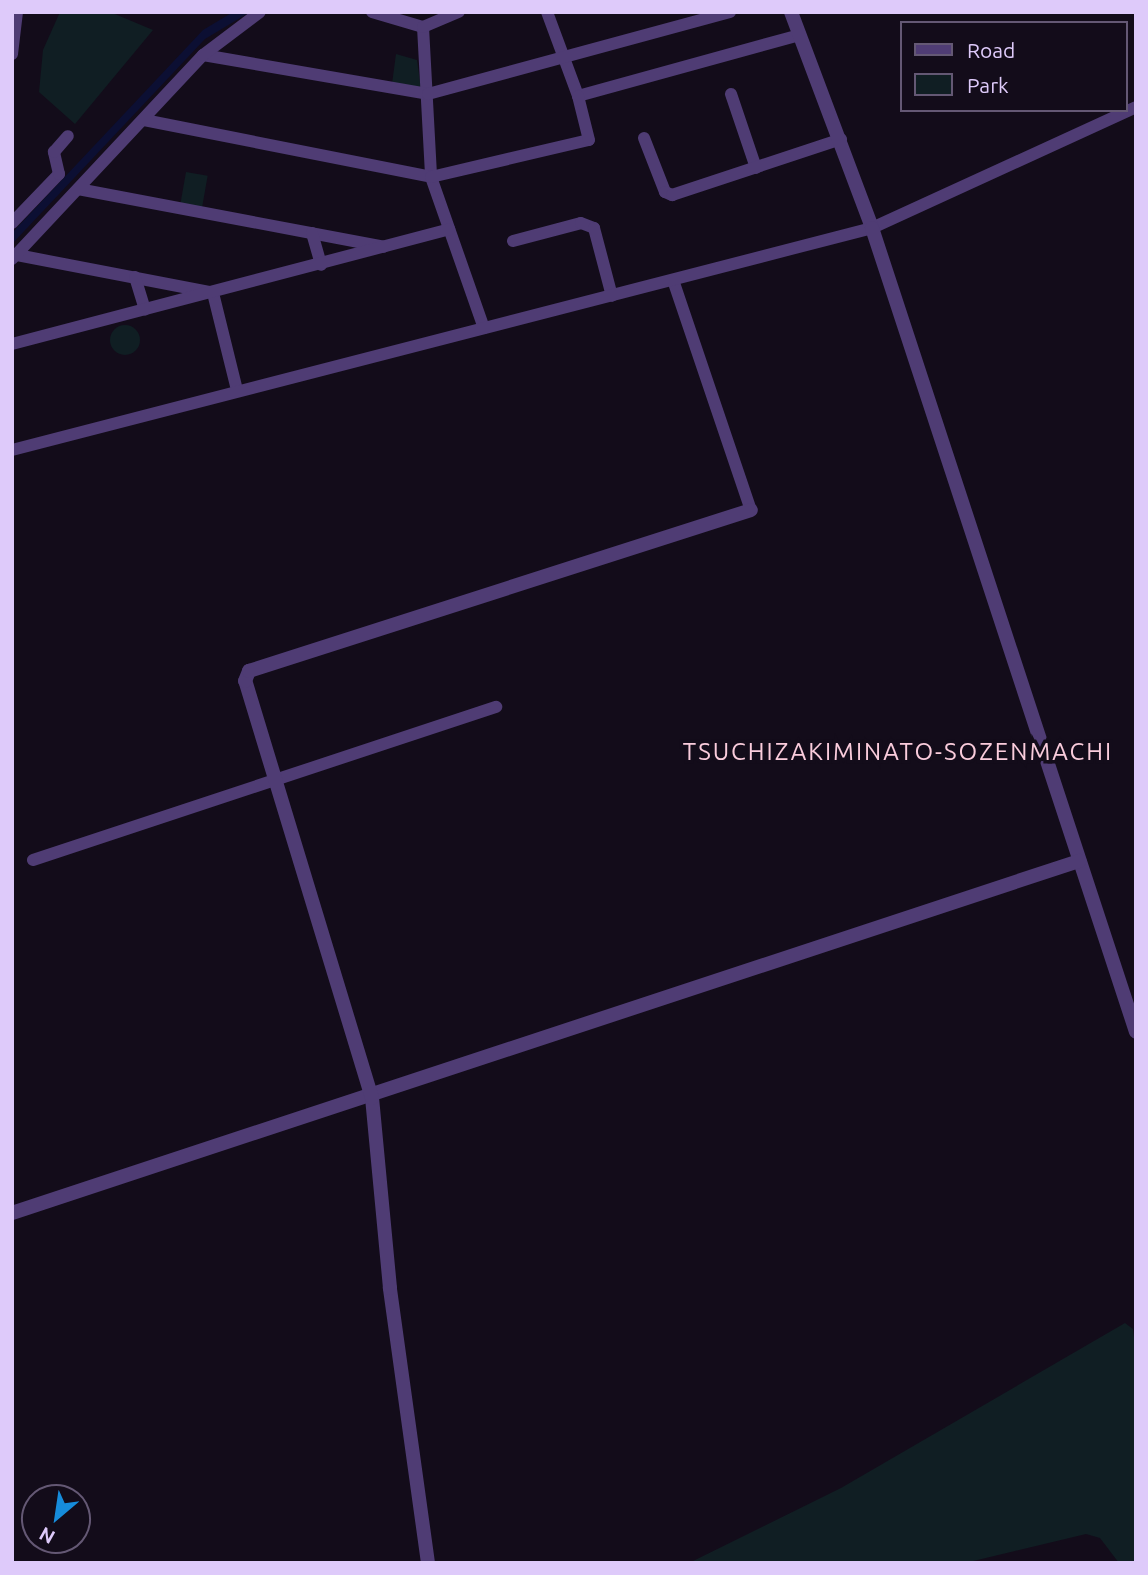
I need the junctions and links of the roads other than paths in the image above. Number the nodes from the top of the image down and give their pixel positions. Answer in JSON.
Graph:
{"nodes":[{"id":1,"x":17,"y":12,"type":"edge"},
{"id":2,"x":260,"y":12,"type":"edge"},
{"id":3,"x":372,"y":12,"type":"edge"},
{"id":4,"x":458,"y":12,"type":"edge"},
{"id":5,"x":547,"y":12,"type":"edge"},
{"id":6,"x":730,"y":12,"type":"edge"},
{"id":7,"x":791,"y":12,"type":"edge"},
{"id":8,"x":438,"y":15,"type":"edge"},
{"id":9,"x":423,"y":27,"type":"junction"},
{"id":10,"x":800,"y":35,"type":"junction"},
{"id":11,"x":12,"y":54,"type":"edge"},
{"id":12,"x":203,"y":55,"type":"junction"},
{"id":13,"x":564,"y":61,"type":"junction"},
{"id":14,"x":732,"y":93,"type":"dead end"},
{"id":15,"x":428,"y":94,"type":"junction"},
{"id":16,"x":578,"y":96,"type":"junction"},
{"id":17,"x":1125,"y":112,"type":"edge"},
{"id":18,"x":144,"y":120,"type":"junction"},
{"id":19,"x":68,"y":136,"type":"dead end"},
{"id":20,"x":644,"y":138,"type":"dead end"},
{"id":21,"x":841,"y":139,"type":"junction"},
{"id":22,"x":756,"y":168,"type":"junction"},
{"id":23,"x":431,"y":177,"type":"junction"},
{"id":24,"x":78,"y":189,"type":"junction"},
{"id":25,"x":12,"y":223,"type":"edge"},
{"id":26,"x":872,"y":228,"type":"junction"},
{"id":27,"x":449,"y":229,"type":"junction"},
{"id":28,"x":312,"y":233,"type":"junction"},
{"id":29,"x":513,"y":242,"type":"dead end"},
{"id":30,"x":389,"y":248,"type":"junction"},
{"id":31,"x":15,"y":257,"type":"edge"},
{"id":32,"x":321,"y":265,"type":"junction"},
{"id":33,"x":135,"y":277,"type":"junction"},
{"id":34,"x":673,"y":280,"type":"junction"},
{"id":35,"x":213,"y":293,"type":"junction"},
{"id":36,"x":612,"y":296,"type":"junction"},
{"id":37,"x":145,"y":310,"type":"junction"},
{"id":38,"x":484,"y":328,"type":"junction"},
{"id":39,"x":12,"y":344,"type":"edge"},
{"id":40,"x":237,"y":390,"type":"junction"},
{"id":41,"x":12,"y":450,"type":"edge"},
{"id":42,"x":751,"y":510,"type":"joint"},
{"id":43,"x":496,"y":707,"type":"dead end"},
{"id":44,"x":270,"y":778,"type":"junction"},
{"id":45,"x":33,"y":860,"type":"dead end"},
{"id":46,"x":1079,"y":861,"type":"junction"},
{"id":47,"x":1136,"y":1032,"type":"edge"},
{"id":48,"x":372,"y":1098,"type":"junction"},
{"id":49,"x":12,"y":1213,"type":"edge"},
{"id":50,"x":428,"y":1563,"type":"edge"}],
"edges":[{"from":1,"to":11,"type":"street"},
{"from":2,"to":12,"type":"street"},
{"from":3,"to":9,"type":"street"},
{"from":4,"to":8,"type":"street"},
{"from":5,"to":13,"type":"street"},
{"from":6,"to":13,"type":"street"},
{"from":7,"to":10,"type":"street"},
{"from":8,"to":9,"type":"street"},
{"from":9,"to":15,"type":"street"},
{"from":10,"to":16,"type":"street"},
{"from":10,"to":21,"type":"street"},
{"from":12,"to":15,"type":"street"},
{"from":12,"to":18,"type":"street"},
{"from":13,"to":15,"type":"street"},
{"from":13,"to":16,"type":"street"},
{"from":14,"to":22,"type":"street"},
{"from":15,"to":23,"type":"street"},
{"from":16,"to":23,"type":"street"},
{"from":17,"to":26,"type":"street"},
{"from":18,"to":23,"type":"street"},
{"from":18,"to":24,"type":"street"},
{"from":19,"to":25,"type":"street"},
{"from":20,"to":22,"type":"street"},
{"from":21,"to":22,"type":"street"},
{"from":21,"to":26,"type":"street"},
{"from":23,"to":27,"type":"street"},
{"from":24,"to":28,"type":"street"},
{"from":24,"to":31,"type":"street"},
{"from":26,"to":34,"type":"street"},
{"from":26,"to":46,"type":"street"},
{"from":27,"to":30,"type":"street"},
{"from":27,"to":38,"type":"street"},
{"from":28,"to":30,"type":"street"},
{"from":28,"to":32,"type":"street"},
{"from":29,"to":36,"type":"street"},
{"from":30,"to":32,"type":"street"},
{"from":31,"to":33,"type":"street"},
{"from":32,"to":35,"type":"street"},
{"from":33,"to":35,"type":"street"},
{"from":33,"to":37,"type":"street"},
{"from":34,"to":36,"type":"street"},
{"from":34,"to":42,"type":"street"},
{"from":35,"to":37,"type":"street"},
{"from":35,"to":40,"type":"street"},
{"from":36,"to":38,"type":"street"},
{"from":37,"to":39,"type":"street"},
{"from":38,"to":40,"type":"street"},
{"from":40,"to":41,"type":"street"},
{"from":42,"to":44,"type":"street"},
{"from":43,"to":44,"type":"street"},
{"from":44,"to":45,"type":"street"},
{"from":44,"to":48,"type":"street"},
{"from":46,"to":47,"type":"street"},
{"from":46,"to":48,"type":"street"},
{"from":48,"to":49,"type":"street"},
{"from":48,"to":50,"type":"street"}]}
